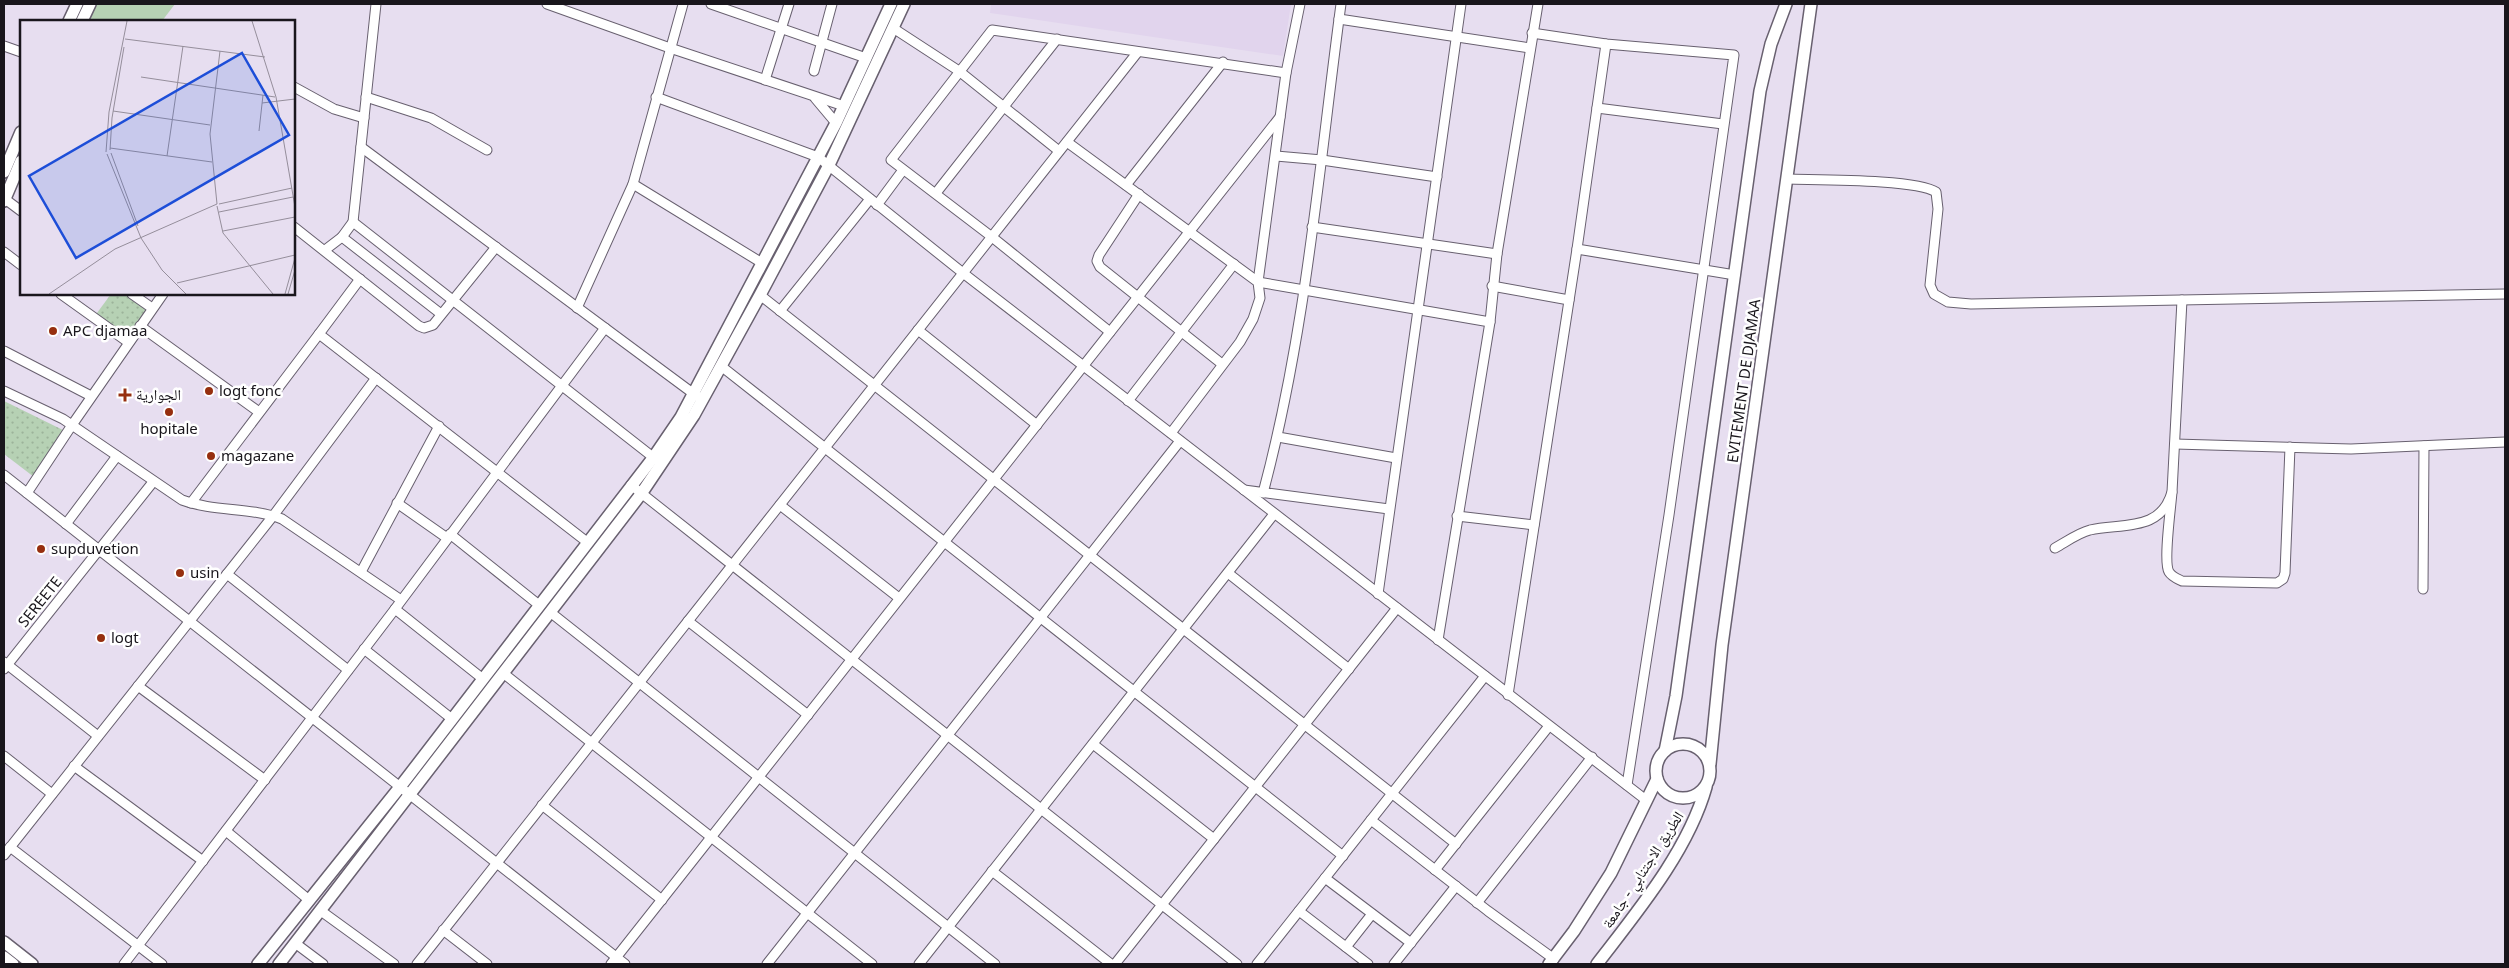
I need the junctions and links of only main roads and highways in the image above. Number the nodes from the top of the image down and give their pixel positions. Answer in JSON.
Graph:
{"nodes":[{"id":1,"x":76,"y":4,"type":"edge"},
{"id":2,"x":90,"y":4,"type":"edge"},
{"id":3,"x":890,"y":4,"type":"edge"},
{"id":4,"x":904,"y":4,"type":"edge"},
{"id":5,"x":1786,"y":4,"type":"edge"},
{"id":6,"x":1811,"y":4,"type":"edge"},
{"id":7,"x":69,"y":20,"type":"edge"},
{"id":8,"x":82,"y":20,"type":"edge"},
{"id":9,"x":850,"y":108,"type":"junction"},
{"id":10,"x":20,"y":134,"type":"edge"},
{"id":11,"x":20,"y":163,"type":"edge"},
{"id":12,"x":4,"y":172,"type":"edge"},
{"id":13,"x":4,"y":200,"type":"edge"},
{"id":14,"x":697,"y":397,"type":"junction"},
{"id":15,"x":657,"y":461,"type":"junction"},
{"id":16,"x":1665,"y":750,"type":"junction"},
{"id":17,"x":1710,"y":764,"type":"junction"},
{"id":18,"x":1657,"y":779,"type":"junction"},
{"id":19,"x":1706,"y":787,"type":"junction"},
{"id":20,"x":405,"y":791,"type":"junction"},
{"id":21,"x":4,"y":942,"type":"edge"},
{"id":22,"x":4,"y":957,"type":"edge"},
{"id":23,"x":1552,"y":961,"type":"edge"},
{"id":24,"x":13,"y":964,"type":"edge"},
{"id":25,"x":32,"y":964,"type":"edge"},
{"id":26,"x":258,"y":964,"type":"edge"},
{"id":27,"x":280,"y":964,"type":"edge"},
{"id":28,"x":1597,"y":964,"type":"edge"}],
"edges":[{"from":1,"to":7,"type":"main road"},
{"from":2,"to":8,"type":"main road"},
{"from":3,"to":9,"type":"main road"},
{"from":4,"to":9,"type":"main road"},
{"from":5,"to":16,"type":"main road","name":"EVITEMENT DE DJAMAA"},
{"from":6,"to":17,"type":"main road","name":"EVITEMENT DE DJAMAA"},
{"from":9,"to":14,"type":"main road"},
{"from":9,"to":14,"type":"main road"},
{"from":10,"to":12,"type":"main road"},
{"from":11,"to":13,"type":"main road"},
{"from":14,"to":15,"type":"main road"},
{"from":15,"to":20,"type":"main road"},
{"from":15,"to":20,"type":"main road"},
{"from":16,"to":17,"type":"main road"},
{"from":16,"to":18,"type":"main road"},
{"from":17,"to":19,"type":"main road"},
{"from":18,"to":19,"type":"main road"},
{"from":18,"to":23,"type":"main road","name":"الطريق الاجتنابي - جامعة"},
{"from":19,"to":28,"type":"main road","name":"الطريق الاجتنابي - جامعة"},
{"from":20,"to":26,"type":"main road"},
{"from":20,"to":27,"type":"main road"},
{"from":21,"to":25,"type":"main road"},
{"from":22,"to":24,"type":"main road"}]}
